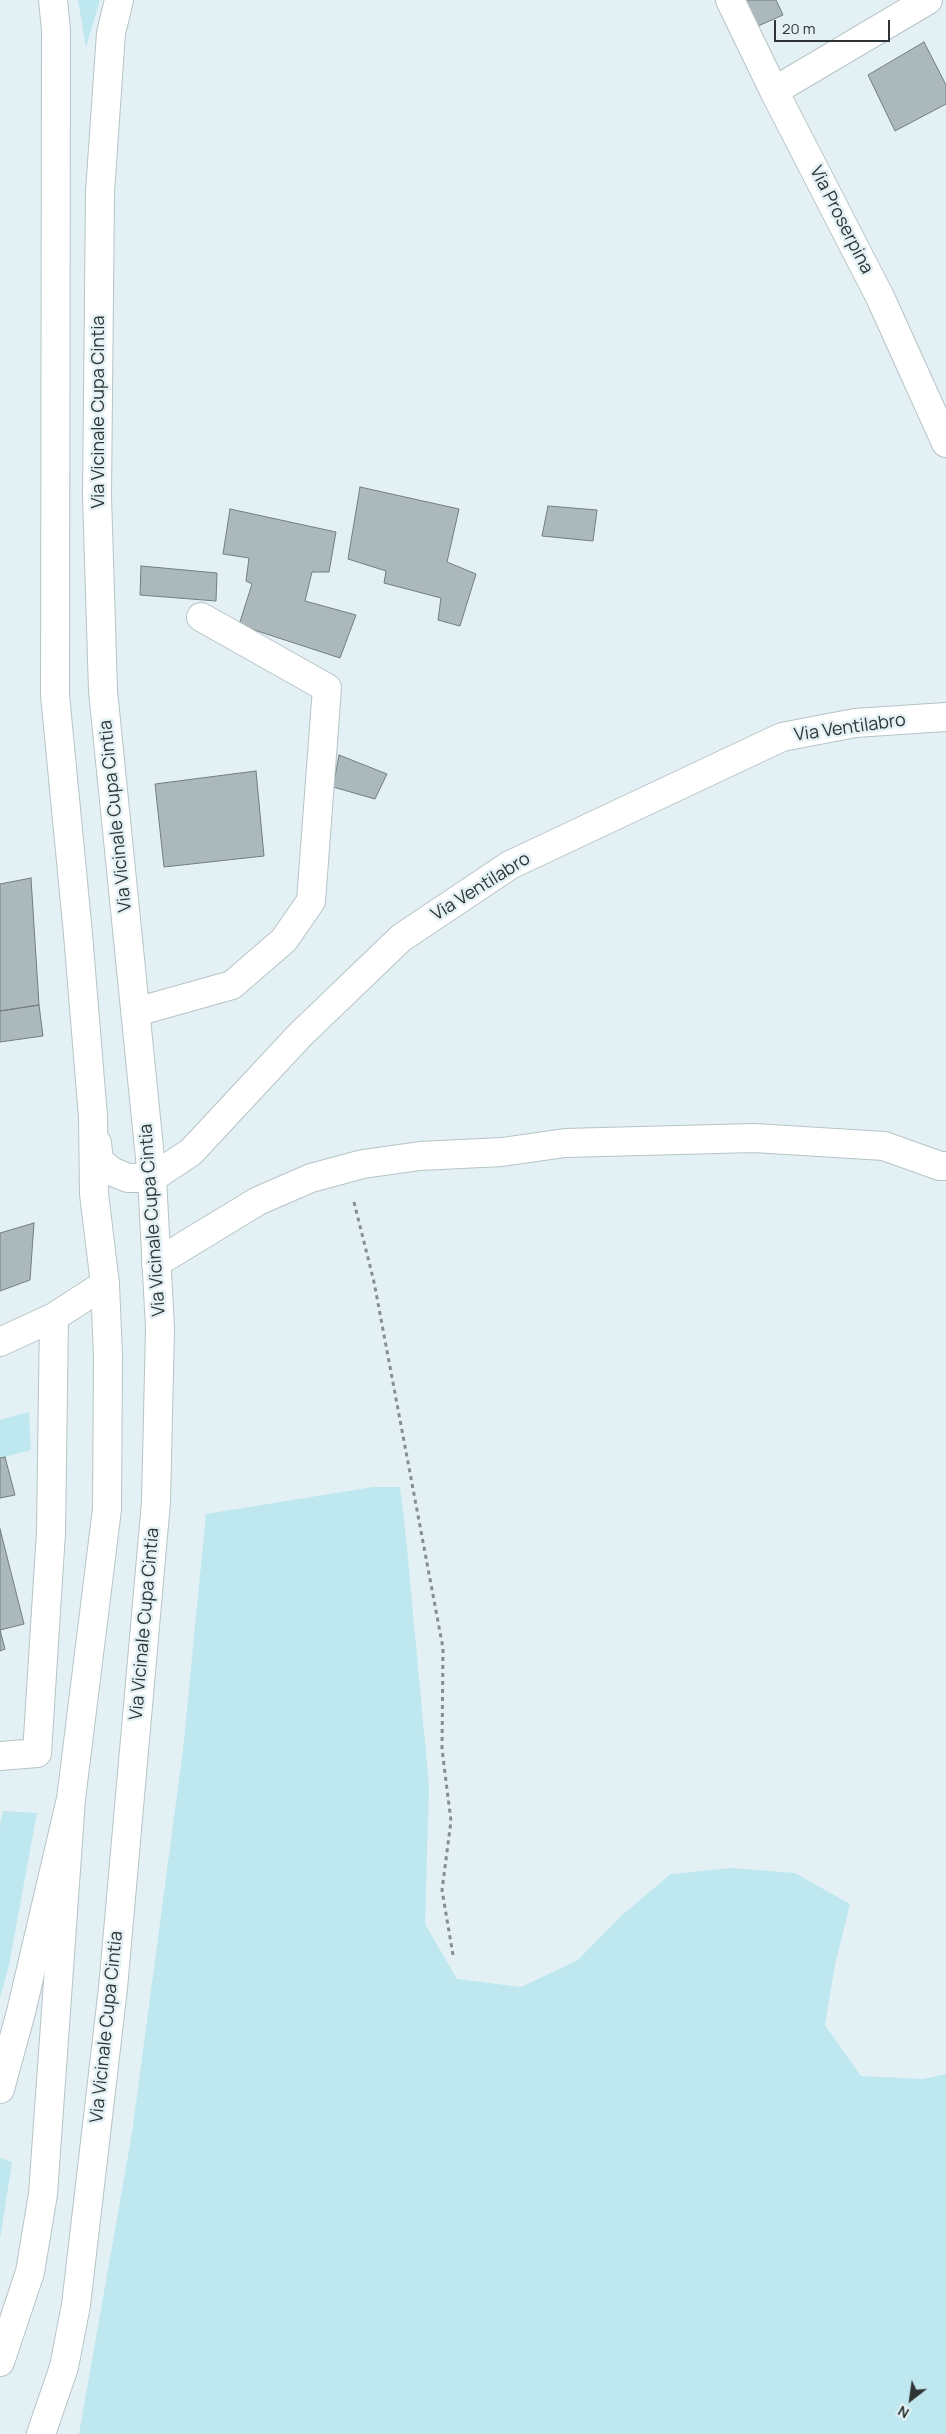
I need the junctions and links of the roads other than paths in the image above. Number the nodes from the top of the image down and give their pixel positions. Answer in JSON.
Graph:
{"nodes":[{"id":1,"x":53,"y":0,"type":"edge"},
{"id":2,"x":119,"y":0,"type":"edge"},
{"id":3,"x":730,"y":0,"type":"edge"},
{"id":4,"x":928,"y":0,"type":"edge"},
{"id":5,"x":774,"y":90,"type":"junction"},
{"id":6,"x":946,"y":443,"type":"edge"},
{"id":7,"x":201,"y":617,"type":"dead end"},
{"id":8,"x":946,"y":717,"type":"edge"},
{"id":9,"x":136,"y":1012,"type":"junction"},
{"id":10,"x":93,"y":1117,"type":"junction"},
{"id":11,"x":946,"y":1166,"type":"edge"},
{"id":12,"x":152,"y":1178,"type":"junction"},
{"id":13,"x":156,"y":1263,"type":"junction"},
{"id":14,"x":105,"y":1284,"type":"junction"},
{"id":15,"x":54,"y":1317,"type":"junction"},
{"id":16,"x":0,"y":1342,"type":"edge"},
{"id":17,"x":0,"y":1756,"type":"edge"},
{"id":18,"x":71,"y":1799,"type":"junction"},
{"id":19,"x":0,"y":2089,"type":"edge"},
{"id":20,"x":0,"y":2362,"type":"edge"},
{"id":21,"x":41,"y":2434,"type":"edge"}],
"edges":[{"from":1,"to":10,"type":"main road"},
{"from":2,"to":9,"type":"main road","name":"Via Vicinale Cupa Cintia"},
{"from":3,"to":5,"type":"main road","name":"Via Proserpina"},
{"from":4,"to":5,"type":"main road"},
{"from":5,"to":6,"type":"main road","name":"Via Proserpina"},
{"from":7,"to":9,"type":"main road"},
{"from":8,"to":12,"type":"main road","name":"Via Ventilabro"},
{"from":9,"to":12,"type":"main road","name":"Via Vicinale Cupa Cintia"},
{"from":10,"to":12,"type":"main road"},
{"from":10,"to":14,"type":"main road"},
{"from":11,"to":13,"type":"main road"},
{"from":12,"to":13,"type":"main road","name":"Via Vicinale Cupa Cintia"},
{"from":13,"to":21,"type":"main road","name":"Via Vicinale Cupa Cintia"},
{"from":14,"to":15,"type":"main road"},
{"from":14,"to":18,"type":"main road"},
{"from":15,"to":16,"type":"main road"},
{"from":15,"to":17,"type":"main road"},
{"from":18,"to":19,"type":"main road"},
{"from":18,"to":20,"type":"main road"}]}
